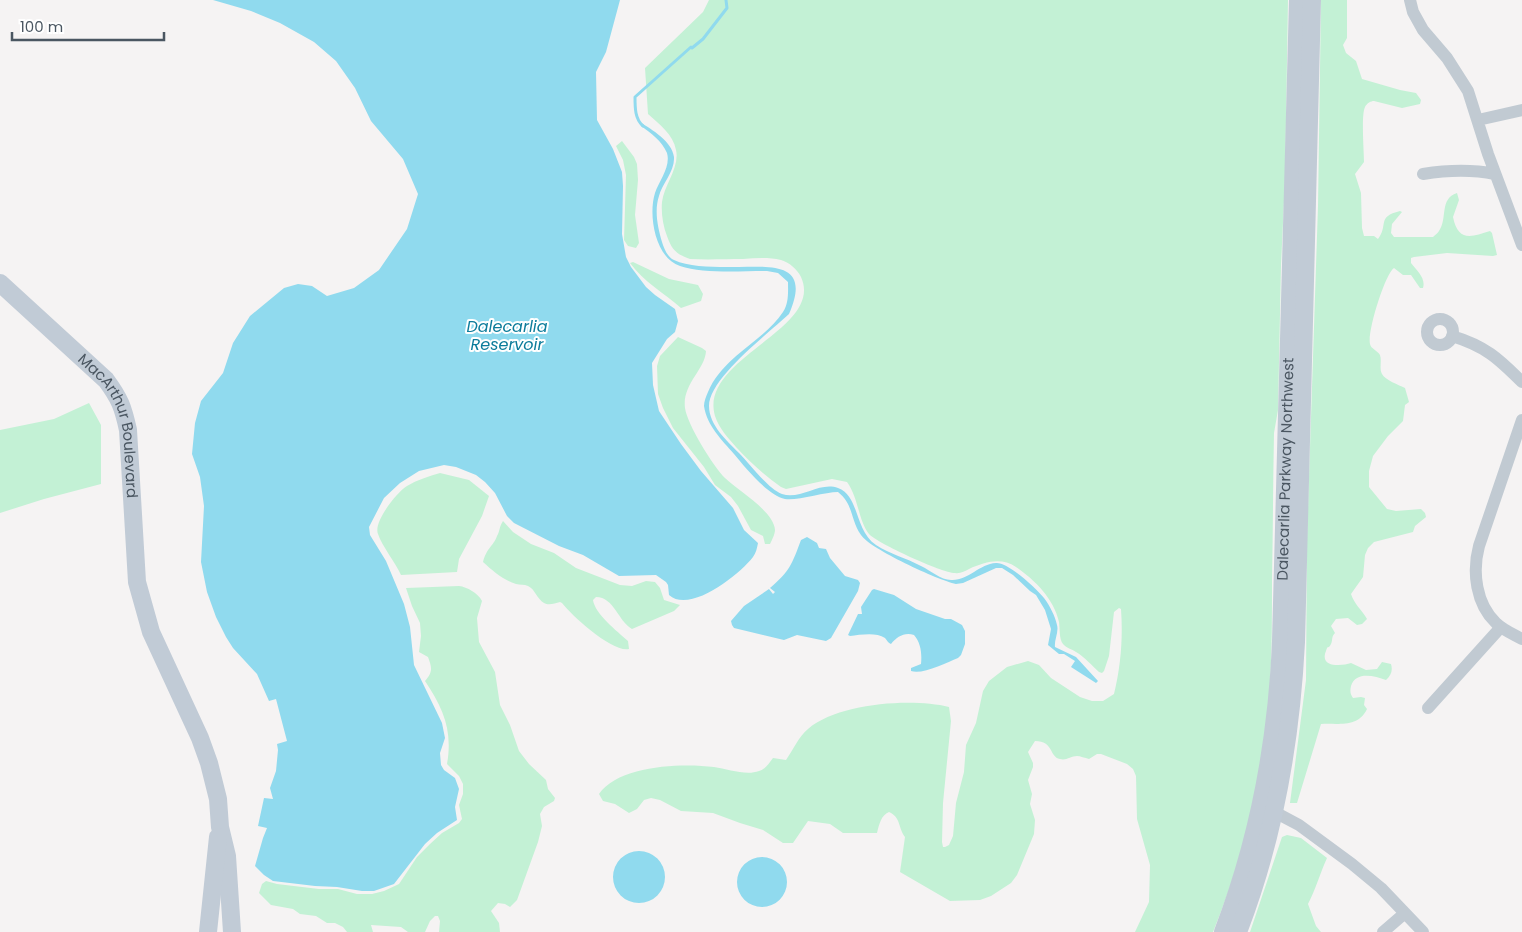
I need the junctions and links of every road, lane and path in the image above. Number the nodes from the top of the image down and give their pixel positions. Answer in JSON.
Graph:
{"nodes":[{"id":1,"x":1298,"y":0,"type":"edge"},
{"id":2,"x":1312,"y":0,"type":"edge"},
{"id":3,"x":1410,"y":0,"type":"edge"},
{"id":4,"x":1522,"y":110,"type":"edge"},
{"id":5,"x":1478,"y":120,"type":"junction"},
{"id":6,"x":1423,"y":174,"type":"dead end"},
{"id":7,"x":1495,"y":174,"type":"junction"},
{"id":8,"x":1522,"y":245,"type":"edge"},
{"id":9,"x":0,"y":283,"type":"edge"},
{"id":10,"x":1452,"y":336,"type":"dead end"},
{"id":11,"x":1522,"y":382,"type":"edge"},
{"id":12,"x":1522,"y":420,"type":"edge"},
{"id":13,"x":1501,"y":627,"type":"junction"},
{"id":14,"x":1522,"y":639,"type":"edge"},
{"id":15,"x":1428,"y":708,"type":"dead end"},
{"id":16,"x":1268,"y":809,"type":"junction"},
{"id":17,"x":220,"y":827,"type":"junction"},
{"id":18,"x":1405,"y":913,"type":"junction"},
{"id":19,"x":208,"y":932,"type":"edge"},
{"id":20,"x":232,"y":932,"type":"edge"},
{"id":21,"x":1222,"y":932,"type":"edge"},
{"id":22,"x":1238,"y":932,"type":"edge"},
{"id":23,"x":1383,"y":932,"type":"edge"},
{"id":24,"x":1423,"y":932,"type":"edge"}],
"edges":[{"from":1,"to":16,"type":"main road","name":"Dalecarlia Parkway Northwest"},
{"from":2,"to":16,"type":"main road","name":"Dalecarlia Parkway Northwest"},
{"from":3,"to":5,"type":"street"},
{"from":4,"to":5,"type":"street"},
{"from":5,"to":7,"type":"street"},
{"from":6,"to":7,"type":"street"},
{"from":7,"to":8,"type":"street"},
{"from":9,"to":17,"type":"main road","name":"MacArthur Boulevard"},
{"from":10,"to":11,"type":"street"},
{"from":12,"to":13,"type":"street"},
{"from":13,"to":14,"type":"street"},
{"from":13,"to":15,"type":"street"},
{"from":16,"to":18,"type":"street"},
{"from":16,"to":21,"type":"main road","name":"Dalecarlia Parkway Northwest"},
{"from":16,"to":22,"type":"main road","name":"Dalecarlia Parkway Northwest"},
{"from":17,"to":19,"type":"main road"},
{"from":17,"to":20,"type":"main road"},
{"from":18,"to":23,"type":"street"},
{"from":18,"to":24,"type":"street"}]}
